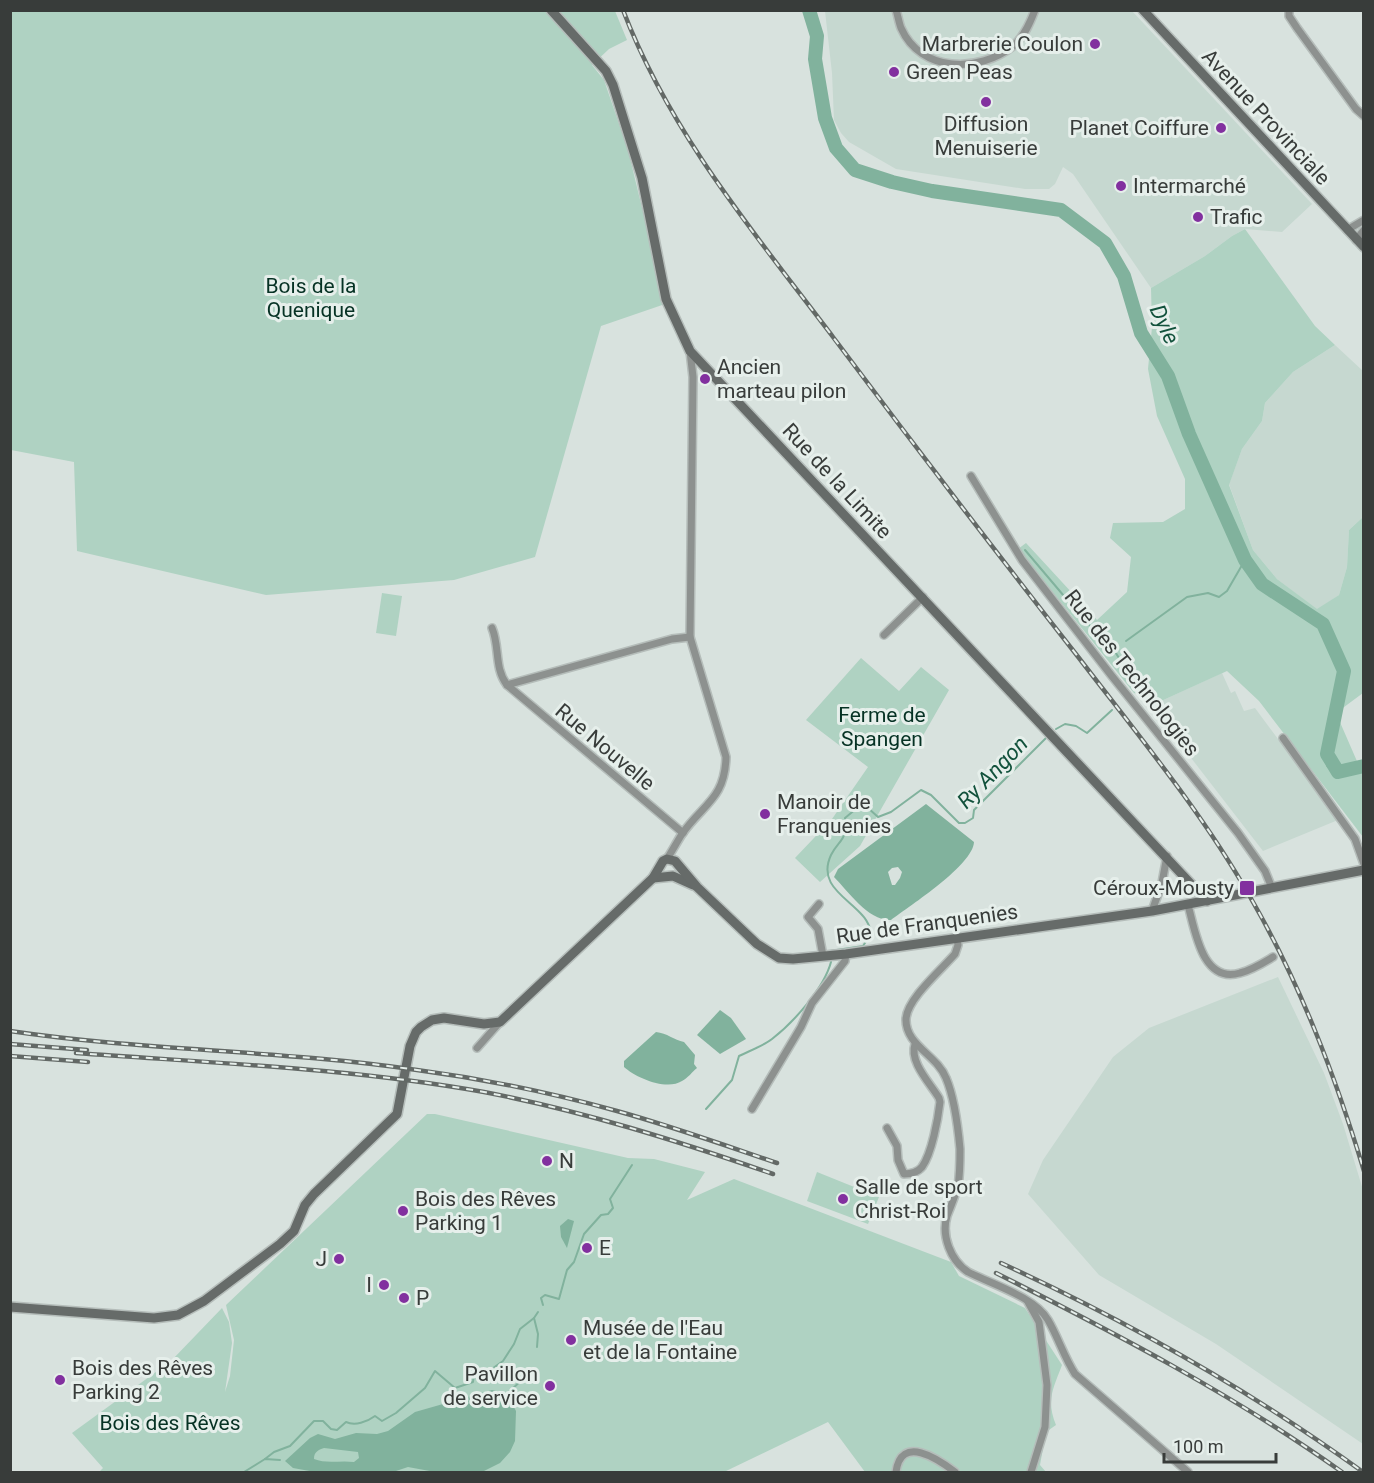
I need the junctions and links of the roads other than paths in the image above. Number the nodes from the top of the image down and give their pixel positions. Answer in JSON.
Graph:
{"nodes":[{"id":1,"x":550,"y":10,"type":"edge"},
{"id":2,"x":896,"y":10,"type":"edge"},
{"id":3,"x":1035,"y":10,"type":"edge"},
{"id":4,"x":1143,"y":10,"type":"edge"},
{"id":5,"x":1289,"y":10,"type":"edge"},
{"id":6,"x":1364,"y":116,"type":"edge"},
{"id":7,"x":1364,"y":220,"type":"edge"},
{"id":8,"x":1347,"y":230,"type":"junction"},
{"id":9,"x":1364,"y":230,"type":"edge"},
{"id":10,"x":1360,"y":243,"type":"edge"},
{"id":11,"x":690,"y":351,"type":"junction"},
{"id":12,"x":705,"y":368,"type":"junction"},
{"id":13,"x":693,"y":377,"type":"junction"},
{"id":14,"x":971,"y":476,"type":"dead end"},
{"id":15,"x":923,"y":597,"type":"junction"},
{"id":16,"x":492,"y":628,"type":"dead end"},
{"id":17,"x":884,"y":635,"type":"dead end"},
{"id":18,"x":690,"y":637,"type":"junction"},
{"id":19,"x":507,"y":685,"type":"junction"},
{"id":20,"x":1283,"y":738,"type":"dead end"},
{"id":21,"x":683,"y":833,"type":"junction"},
{"id":22,"x":1167,"y":856,"type":"junction"},
{"id":23,"x":674,"y":862,"type":"junction"},
{"id":24,"x":1364,"y":864,"type":"edge"},
{"id":25,"x":1364,"y":870,"type":"edge"},
{"id":26,"x":666,"y":873,"type":"junction"},
{"id":27,"x":697,"y":886,"type":"junction"},
{"id":28,"x":1272,"y":888,"type":"junction"},
{"id":29,"x":1207,"y":901,"type":"junction"},
{"id":30,"x":819,"y":904,"type":"dead end"},
{"id":31,"x":1188,"y":905,"type":"junction"},
{"id":32,"x":1152,"y":911,"type":"junction"},
{"id":33,"x":957,"y":938,"type":"junction"},
{"id":34,"x":846,"y":954,"type":"junction"},
{"id":35,"x":823,"y":956,"type":"junction"},
{"id":36,"x":1273,"y":957,"type":"dead end"},
{"id":37,"x":500,"y":1022,"type":"junction"},
{"id":38,"x":915,"y":1044,"type":"junction"},
{"id":39,"x":477,"y":1048,"type":"dead end"},
{"id":40,"x":752,"y":1110,"type":"dead end"},
{"id":41,"x":887,"y":1128,"type":"dead end"},
{"id":42,"x":1028,"y":1302,"type":"junction"},
{"id":43,"x":10,"y":1307,"type":"edge"},
{"id":44,"x":896,"y":1473,"type":"edge"},
{"id":45,"x":955,"y":1473,"type":"edge"},
{"id":46,"x":1031,"y":1473,"type":"edge"},
{"id":47,"x":1188,"y":1473,"type":"edge"}],
"edges":[{"from":1,"to":11,"type":"street","name":"Rue de la Limite"},
{"from":2,"to":3,"type":"street"},
{"from":4,"to":8,"type":"street","name":"Avenue Provinciale"},
{"from":5,"to":6,"type":"street"},
{"from":7,"to":8,"type":"street"},
{"from":8,"to":10,"type":"street","name":"Avenue Provinciale"},
{"from":9,"to":10,"type":"street"},
{"from":11,"to":12,"type":"street","name":"Rue de la Limite"},
{"from":11,"to":13,"type":"street"},
{"from":12,"to":13,"type":"street"},
{"from":12,"to":15,"type":"street","name":"Rue de la Limite"},
{"from":13,"to":18,"type":"street"},
{"from":14,"to":28,"type":"street","name":"Rue des Technologies"},
{"from":15,"to":17,"type":"street"},
{"from":15,"to":22,"type":"street","name":"Rue de la Limite"},
{"from":16,"to":19,"type":"street"},
{"from":18,"to":19,"type":"street"},
{"from":18,"to":21,"type":"street"},
{"from":19,"to":21,"type":"street","name":"Rue Nouvelle"},
{"from":20,"to":24,"type":"street"},
{"from":21,"to":23,"type":"street"},
{"from":22,"to":29,"type":"street","name":"Rue de la Limite"},
{"from":22,"to":32,"type":"street"},
{"from":23,"to":26,"type":"street"},
{"from":23,"to":26,"type":"street"},
{"from":23,"to":27,"type":"street","name":"Rue de Franquenies"},
{"from":25,"to":28,"type":"street","name":"Rue de Franquenies"},
{"from":26,"to":27,"type":"street","name":"Rue de Franquenies"},
{"from":26,"to":37,"type":"street"},
{"from":27,"to":35,"type":"street","name":"Rue de Franquenies"},
{"from":28,"to":29,"type":"street","name":"Rue de Franquenies"},
{"from":29,"to":31,"type":"street","name":"Rue de Franquenies"},
{"from":30,"to":35,"type":"street"},
{"from":31,"to":32,"type":"street","name":"Rue de Franquenies"},
{"from":31,"to":36,"type":"street"},
{"from":32,"to":33,"type":"street","name":"Rue de Franquenies"},
{"from":33,"to":34,"type":"street","name":"Rue de Franquenies"},
{"from":33,"to":38,"type":"street"},
{"from":34,"to":35,"type":"street","name":"Rue de Franquenies"},
{"from":34,"to":40,"type":"street"},
{"from":37,"to":39,"type":"street"},
{"from":37,"to":43,"type":"street"},
{"from":38,"to":41,"type":"street"},
{"from":38,"to":42,"type":"street"},
{"from":42,"to":46,"type":"street"},
{"from":42,"to":47,"type":"street"},
{"from":44,"to":45,"type":"street"}]}
